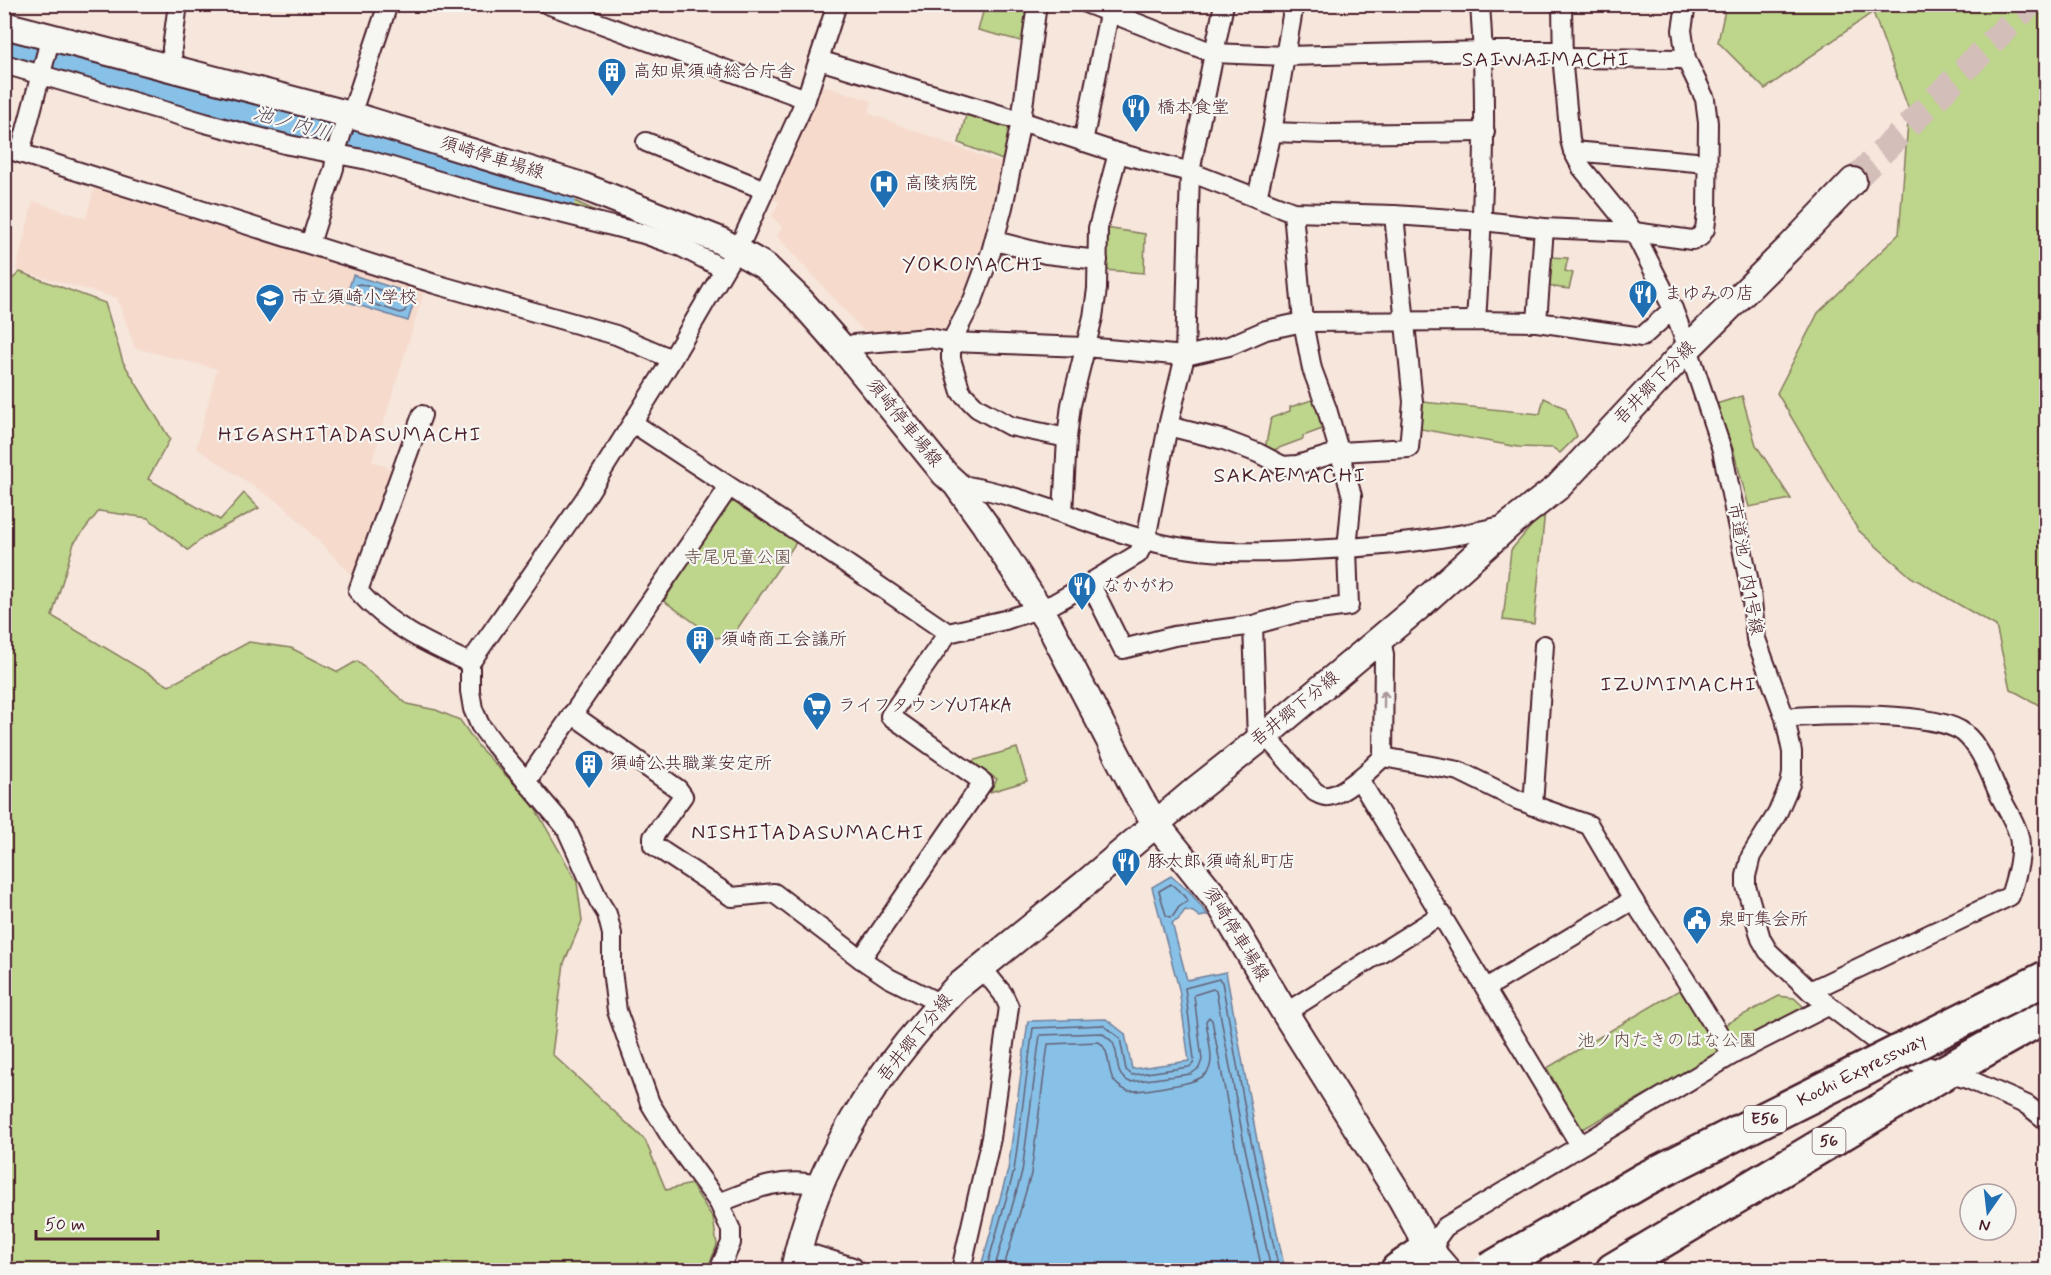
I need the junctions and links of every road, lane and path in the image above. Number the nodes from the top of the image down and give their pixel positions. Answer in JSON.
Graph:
{"nodes":[{"id":1,"x":178,"y":4,"type":"edge"},
{"id":2,"x":388,"y":4,"type":"edge"},
{"id":3,"x":547,"y":4,"type":"edge"},
{"id":4,"x":837,"y":4,"type":"edge"},
{"id":5,"x":1037,"y":4,"type":"edge"},
{"id":6,"x":1088,"y":4,"type":"edge"},
{"id":7,"x":1224,"y":4,"type":"edge"},
{"id":8,"x":1294,"y":4,"type":"edge"},
{"id":9,"x":1480,"y":4,"type":"edge"},
{"id":10,"x":1562,"y":4,"type":"edge"},
{"id":11,"x":1686,"y":4,"type":"edge"},
{"id":12,"x":1109,"y":14,"type":"junction"},
{"id":13,"x":4,"y":25,"type":"edge"},
{"id":14,"x":1484,"y":51,"type":"junction"},
{"id":15,"x":1214,"y":53,"type":"junction"},
{"id":16,"x":1563,"y":54,"type":"junction"},
{"id":17,"x":45,"y":56,"type":"junction"},
{"id":18,"x":1286,"y":56,"type":"junction"},
{"id":19,"x":1686,"y":59,"type":"junction"},
{"id":20,"x":819,"y":60,"type":"junction"},
{"id":21,"x":4,"y":64,"type":"edge"},
{"id":22,"x":172,"y":68,"type":"junction"},
{"id":23,"x":806,"y":99,"type":"junction"},
{"id":24,"x":347,"y":119,"type":"junction"},
{"id":25,"x":1021,"y":121,"type":"junction"},
{"id":26,"x":1272,"y":132,"type":"junction"},
{"id":27,"x":1485,"y":132,"type":"junction"},
{"id":28,"x":646,"y":142,"type":"dead end"},
{"id":29,"x":1083,"y":142,"type":"junction"},
{"id":30,"x":12,"y":150,"type":"edge"},
{"id":31,"x":337,"y":151,"type":"junction"},
{"id":32,"x":1573,"y":151,"type":"junction"},
{"id":33,"x":1119,"y":153,"type":"junction"},
{"id":34,"x":1707,"y":163,"type":"junction"},
{"id":35,"x":1190,"y":172,"type":"junction"},
{"id":36,"x":1853,"y":181,"type":"tunnel mouth"},
{"id":37,"x":765,"y":190,"type":"junction"},
{"id":38,"x":1257,"y":198,"type":"junction"},
{"id":39,"x":1293,"y":212,"type":"junction"},
{"id":40,"x":1394,"y":215,"type":"junction"},
{"id":41,"x":1483,"y":221,"type":"junction"},
{"id":42,"x":1544,"y":228,"type":"junction"},
{"id":43,"x":1634,"y":232,"type":"junction"},
{"id":44,"x":995,"y":241,"type":"junction"},
{"id":45,"x":310,"y":244,"type":"junction"},
{"id":46,"x":730,"y":259,"type":"junction"},
{"id":47,"x":1098,"y":260,"type":"junction"},
{"id":48,"x":1672,"y":309,"type":"junction"},
{"id":49,"x":1476,"y":321,"type":"junction"},
{"id":50,"x":1303,"y":322,"type":"junction"},
{"id":51,"x":1404,"y":322,"type":"junction"},
{"id":52,"x":1537,"y":322,"type":"junction"},
{"id":53,"x":951,"y":342,"type":"junction"},
{"id":54,"x":1085,"y":347,"type":"junction"},
{"id":55,"x":1688,"y":348,"type":"junction"},
{"id":56,"x":844,"y":351,"type":"junction"},
{"id":57,"x":1185,"y":356,"type":"junction"},
{"id":58,"x":672,"y":359,"type":"junction"},
{"id":59,"x":422,"y":416,"type":"dead end"},
{"id":60,"x":633,"y":423,"type":"junction"},
{"id":61,"x":1168,"y":426,"type":"junction"},
{"id":62,"x":1066,"y":438,"type":"junction"},
{"id":63,"x":1340,"y":452,"type":"junction"},
{"id":64,"x":956,"y":484,"type":"junction"},
{"id":65,"x":729,"y":488,"type":"junction"},
{"id":66,"x":1063,"y":513,"type":"junction"},
{"id":67,"x":1509,"y":525,"type":"junction"},
{"id":68,"x":1146,"y":539,"type":"junction"},
{"id":69,"x":1347,"y":549,"type":"junction"},
{"id":70,"x":1090,"y":584,"type":"junction"},
{"id":71,"x":1039,"y":609,"type":"junction"},
{"id":72,"x":1253,"y":625,"type":"junction"},
{"id":73,"x":948,"y":633,"type":"junction"},
{"id":74,"x":1381,"y":638,"type":"junction"},
{"id":75,"x":1544,"y":645,"type":"dead end"},
{"id":76,"x":470,"y":663,"type":"junction"},
{"id":77,"x":572,"y":714,"type":"junction"},
{"id":78,"x":1785,"y":718,"type":"junction"},
{"id":79,"x":1263,"y":736,"type":"junction"},
{"id":80,"x":1383,"y":757,"type":"junction"},
{"id":81,"x":1359,"y":779,"type":"junction"},
{"id":82,"x":526,"y":782,"type":"junction"},
{"id":83,"x":1533,"y":806,"type":"junction"},
{"id":84,"x":1156,"y":824,"type":"junction"},
{"id":85,"x":1633,"y":900,"type":"junction"},
{"id":86,"x":1442,"y":914,"type":"junction"},
{"id":87,"x":861,"y":959,"type":"junction"},
{"id":88,"x":982,"y":968,"type":"junction"},
{"id":89,"x":2046,"y":978,"type":"edge"},
{"id":90,"x":1486,"y":988,"type":"junction"},
{"id":91,"x":1810,"y":992,"type":"junction"},
{"id":92,"x":941,"y":1004,"type":"junction"},
{"id":93,"x":1828,"y":1006,"type":"junction"},
{"id":94,"x":1285,"y":1013,"type":"junction"},
{"id":95,"x":2046,"y":1015,"type":"edge"},
{"id":96,"x":1732,"y":1056,"type":"junction"},
{"id":97,"x":1945,"y":1072,"type":"junction"},
{"id":98,"x":2046,"y":1120,"type":"edge"},
{"id":99,"x":1580,"y":1145,"type":"junction"},
{"id":100,"x":820,"y":1186,"type":"junction"},
{"id":101,"x":719,"y":1203,"type":"junction"},
{"id":102,"x":796,"y":1260,"type":"edge"},
{"id":103,"x":1438,"y":1260,"type":"edge"},
{"id":104,"x":853,"y":1267,"type":"dead end"},
{"id":105,"x":719,"y":1270,"type":"edge"},
{"id":106,"x":961,"y":1270,"type":"edge"},
{"id":107,"x":1398,"y":1270,"type":"edge"},
{"id":108,"x":1489,"y":1270,"type":"edge"},
{"id":109,"x":1613,"y":1270,"type":"edge"}],
"edges":[{"from":1,"to":22,"type":"street"},
{"from":2,"to":24,"type":"street"},
{"from":3,"to":23,"type":"street"},
{"from":4,"to":20,"type":"street"},
{"from":5,"to":25,"type":"street"},
{"from":6,"to":12,"type":"street"},
{"from":7,"to":15,"type":"street"},
{"from":8,"to":18,"type":"street"},
{"from":9,"to":14,"type":"street"},
{"from":10,"to":16,"type":"street"},
{"from":11,"to":19,"type":"street"},
{"from":12,"to":15,"type":"street"},
{"from":12,"to":29,"type":"street"},
{"from":13,"to":17,"type":"main road","name":"須崎停車場線"},
{"from":14,"to":16,"type":"street"},
{"from":14,"to":18,"type":"street"},
{"from":14,"to":27,"type":"street"},
{"from":15,"to":18,"type":"street"},
{"from":15,"to":35,"type":"street"},
{"from":16,"to":19,"type":"street"},
{"from":16,"to":32,"type":"street"},
{"from":17,"to":21,"type":"street"},
{"from":17,"to":22,"type":"main road","name":"須崎停車場線"},
{"from":17,"to":30,"type":"street"},
{"from":17,"to":31,"type":"street"},
{"from":18,"to":26,"type":"street"},
{"from":19,"to":34,"type":"street"},
{"from":20,"to":23,"type":"street"},
{"from":20,"to":25,"type":"street"},
{"from":22,"to":24,"type":"main road","name":"須崎停車場線"},
{"from":23,"to":37,"type":"street"},
{"from":24,"to":31,"type":"street"},
{"from":24,"to":46,"type":"main road","name":"須崎停車場線"},
{"from":25,"to":29,"type":"street"},
{"from":25,"to":44,"type":"street"},
{"from":26,"to":27,"type":"street"},
{"from":26,"to":38,"type":"street"},
{"from":27,"to":41,"type":"street"},
{"from":28,"to":37,"type":"street"},
{"from":29,"to":33,"type":"street"},
{"from":30,"to":45,"type":"street"},
{"from":31,"to":45,"type":"street"},
{"from":31,"to":46,"type":"street"},
{"from":32,"to":34,"type":"street"},
{"from":32,"to":43,"type":"street","name":"市道池ノ内1号線"},
{"from":33,"to":35,"type":"street"},
{"from":33,"to":47,"type":"street"},
{"from":34,"to":43,"type":"street"},
{"from":35,"to":38,"type":"street"},
{"from":35,"to":57,"type":"street"},
{"from":36,"to":55,"type":"main road","name":"吾井郷下分線"},
{"from":37,"to":46,"type":"street"},
{"from":38,"to":39,"type":"street"},
{"from":39,"to":40,"type":"street"},
{"from":39,"to":50,"type":"street"},
{"from":40,"to":41,"type":"street"},
{"from":40,"to":51,"type":"street"},
{"from":41,"to":42,"type":"street"},
{"from":41,"to":49,"type":"street"},
{"from":42,"to":43,"type":"street"},
{"from":42,"to":52,"type":"street"},
{"from":43,"to":48,"type":"street","name":"市道池ノ内1号線"},
{"from":44,"to":47,"type":"street"},
{"from":44,"to":53,"type":"street"},
{"from":45,"to":58,"type":"street"},
{"from":46,"to":56,"type":"main road","name":"須崎停車場線"},
{"from":46,"to":58,"type":"street"},
{"from":47,"to":54,"type":"street"},
{"from":48,"to":52,"type":"street"},
{"from":48,"to":55,"type":"street","name":"市道池ノ内1号線"},
{"from":49,"to":51,"type":"street"},
{"from":49,"to":52,"type":"street"},
{"from":50,"to":51,"type":"street"},
{"from":50,"to":57,"type":"street"},
{"from":50,"to":63,"type":"street"},
{"from":51,"to":63,"type":"street"},
{"from":53,"to":54,"type":"street"},
{"from":53,"to":56,"type":"street"},
{"from":53,"to":62,"type":"street"},
{"from":54,"to":57,"type":"street"},
{"from":54,"to":62,"type":"street"},
{"from":55,"to":67,"type":"main road","name":"吾井郷下分線"},
{"from":55,"to":78,"type":"street","name":"市道池ノ内1号線"},
{"from":56,"to":64,"type":"main road","name":"須崎停車場線"},
{"from":57,"to":61,"type":"street"},
{"from":58,"to":60,"type":"street"},
{"from":59,"to":76,"type":"street"},
{"from":60,"to":65,"type":"street"},
{"from":60,"to":76,"type":"street"},
{"from":61,"to":63,"type":"street"},
{"from":61,"to":68,"type":"street"},
{"from":62,"to":66,"type":"street"},
{"from":63,"to":69,"type":"street"},
{"from":64,"to":66,"type":"street"},
{"from":64,"to":71,"type":"main road","name":"須崎停車場線"},
{"from":65,"to":73,"type":"street"},
{"from":65,"to":77,"type":"street"},
{"from":66,"to":68,"type":"street"},
{"from":67,"to":69,"type":"street"},
{"from":67,"to":74,"type":"main road","name":"吾井郷下分線"},
{"from":68,"to":69,"type":"street"},
{"from":68,"to":70,"type":"street"},
{"from":69,"to":72,"type":"street"},
{"from":70,"to":71,"type":"street"},
{"from":70,"to":72,"type":"street"},
{"from":71,"to":73,"type":"street"},
{"from":71,"to":84,"type":"main road","name":"須崎停車場線"},
{"from":72,"to":79,"type":"street"},
{"from":73,"to":87,"type":"street"},
{"from":74,"to":79,"type":"main road","name":"吾井郷下分線"},
{"from":80,"to":74,"type":"street","one_way":true},
{"from":75,"to":83,"type":"street"},
{"from":76,"to":82,"type":"street"},
{"from":77,"to":82,"type":"street"},
{"from":77,"to":87,"type":"street"},
{"from":78,"to":91,"type":"street","name":"市道池ノ内1号線"},
{"from":78,"to":91,"type":"street"},
{"from":79,"to":81,"type":"street"},
{"from":79,"to":84,"type":"main road","name":"吾井郷下分線"},
{"from":80,"to":81,"type":"street"},
{"from":80,"to":83,"type":"street"},
{"from":81,"to":86,"type":"street"},
{"from":82,"to":101,"type":"street"},
{"from":83,"to":85,"type":"street"},
{"from":84,"to":88,"type":"main road","name":"吾井郷下分線"},
{"from":84,"to":94,"type":"main road","name":"須崎停車場線"},
{"from":85,"to":90,"type":"street"},
{"from":85,"to":96,"type":"street"},
{"from":86,"to":90,"type":"street"},
{"from":86,"to":94,"type":"street"},
{"from":87,"to":92,"type":"street"},
{"from":88,"to":92,"type":"main road","name":"吾井郷下分線"},
{"from":88,"to":106,"type":"street"},
{"from":89,"to":108,"type":"highway","name":"Kochi Expressway","number":"E56","bridge":true},
{"from":90,"to":99,"type":"street"},
{"from":91,"to":93,"type":"street","name":"市道池ノ内1号線"},
{"from":92,"to":100,"type":"main road","name":"吾井郷下分線"},
{"from":93,"to":96,"type":"street"},
{"from":93,"to":97,"type":"street","name":"市道池ノ内1号線"},
{"from":94,"to":103,"type":"main road","name":"須崎停車場線"},
{"from":95,"to":97,"type":"highway","number":"56"},
{"from":96,"to":99,"type":"street"},
{"from":97,"to":98,"type":"street","name":"市道池ノ内1号線"},
{"from":97,"to":109,"type":"highway","number":"56"},
{"from":99,"to":103,"type":"street"},
{"from":100,"to":101,"type":"street"},
{"from":100,"to":102,"type":"main road","name":"吾井郷下分線"},
{"from":101,"to":105,"type":"street"},
{"from":102,"to":104,"type":"street"},
{"from":103,"to":107,"type":"highway"}]}
